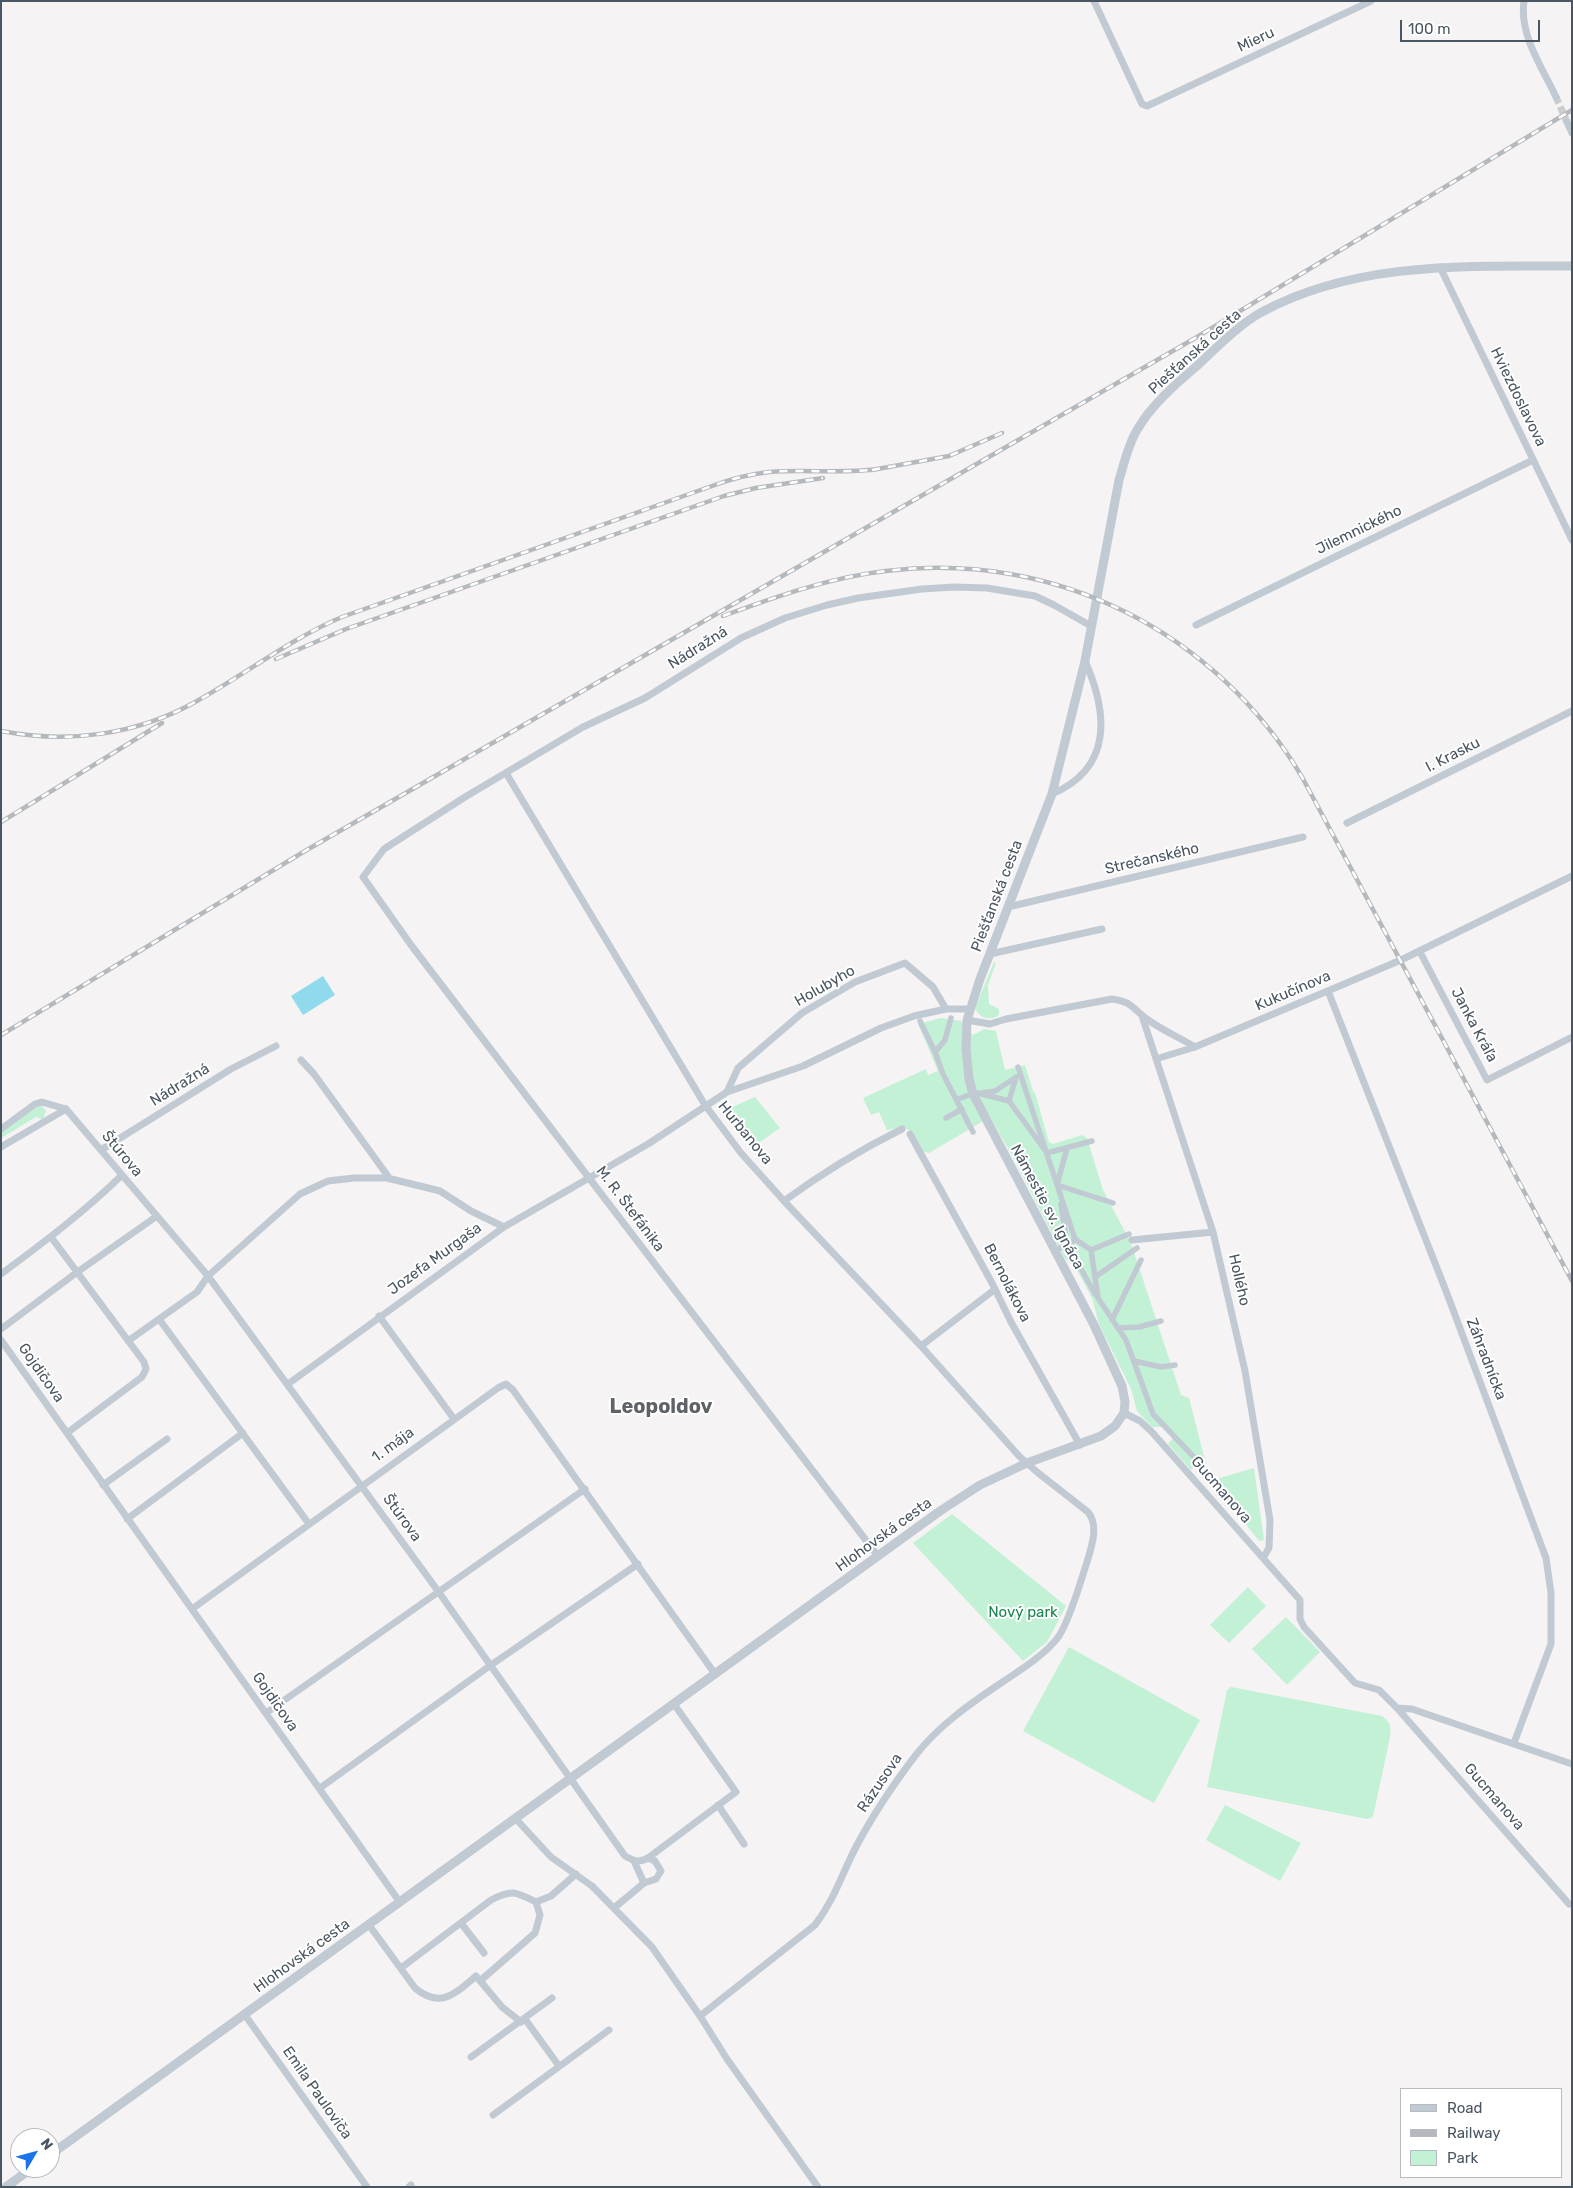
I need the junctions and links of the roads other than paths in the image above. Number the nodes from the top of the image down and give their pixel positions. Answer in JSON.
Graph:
{"nodes":[{"id":1,"x":1094,"y":1,"type":"edge"},
{"id":2,"x":1370,"y":1,"type":"edge"},
{"id":3,"x":1524,"y":1,"type":"edge"},
{"id":4,"x":1556,"y":97,"type":"tunnel mouth"},
{"id":5,"x":1567,"y":122,"type":"dead end"},
{"id":6,"x":1572,"y":133,"type":"edge"},
{"id":7,"x":1572,"y":266,"type":"edge"},
{"id":8,"x":1440,"y":267,"type":"junction"},
{"id":9,"x":1533,"y":460,"type":"junction"},
{"id":10,"x":1572,"y":540,"type":"edge"},
{"id":11,"x":1196,"y":625,"type":"dead end"},
{"id":12,"x":1091,"y":626,"type":"junction"},
{"id":13,"x":1085,"y":661,"type":"junction"},
{"id":14,"x":1572,"y":711,"type":"edge"},
{"id":15,"x":506,"y":773,"type":"junction"},
{"id":16,"x":1052,"y":794,"type":"junction"},
{"id":17,"x":1346,"y":823,"type":"dead end"},
{"id":18,"x":1303,"y":837,"type":"dead end"},
{"id":19,"x":1572,"y":876,"type":"edge"},
{"id":20,"x":363,"y":877,"type":"joint"},
{"id":21,"x":1008,"y":907,"type":"junction"},
{"id":22,"x":1102,"y":929,"type":"dead end"},
{"id":23,"x":1420,"y":952,"type":"junction"},
{"id":24,"x":990,"y":954,"type":"junction"},
{"id":25,"x":1328,"y":991,"type":"junction"},
{"id":26,"x":946,"y":1009,"type":"junction"},
{"id":27,"x":970,"y":1009,"type":"junction"},
{"id":28,"x":1142,"y":1016,"type":"junction"},
{"id":29,"x":951,"y":1018,"type":"dead end"},
{"id":30,"x":967,"y":1020,"type":"junction"},
{"id":31,"x":920,"y":1021,"type":"dead end"},
{"id":32,"x":1572,"y":1037,"type":"edge"},
{"id":33,"x":276,"y":1046,"type":"dead end"},
{"id":34,"x":1195,"y":1047,"type":"junction"},
{"id":35,"x":935,"y":1052,"type":"junction"},
{"id":36,"x":1156,"y":1059,"type":"junction"},
{"id":37,"x":301,"y":1060,"type":"dead end"},
{"id":38,"x":1015,"y":1078,"type":"junction"},
{"id":39,"x":727,"y":1092,"type":"junction"},
{"id":40,"x":969,"y":1096,"type":"dead end"},
{"id":41,"x":958,"y":1099,"type":"junction"},
{"id":42,"x":1009,"y":1101,"type":"junction"},
{"id":43,"x":705,"y":1105,"type":"junction"},
{"id":44,"x":66,"y":1109,"type":"junction"},
{"id":45,"x":962,"y":1109,"type":"junction"},
{"id":46,"x":946,"y":1118,"type":"dead end"},
{"id":47,"x":1,"y":1129,"type":"edge"},
{"id":48,"x":902,"y":1129,"type":"dead end"},
{"id":49,"x":973,"y":1132,"type":"dead end"},
{"id":50,"x":910,"y":1134,"type":"dead end"},
{"id":51,"x":1092,"y":1141,"type":"dead end"},
{"id":52,"x":1,"y":1147,"type":"edge"},
{"id":53,"x":1067,"y":1148,"type":"junction"},
{"id":54,"x":101,"y":1150,"type":"junction"},
{"id":55,"x":1047,"y":1153,"type":"junction"},
{"id":56,"x":121,"y":1176,"type":"junction"},
{"id":57,"x":589,"y":1178,"type":"junction"},
{"id":58,"x":390,"y":1179,"type":"junction"},
{"id":59,"x":1058,"y":1185,"type":"junction"},
{"id":60,"x":784,"y":1201,"type":"junction"},
{"id":61,"x":1112,"y":1203,"type":"dead end"},
{"id":62,"x":157,"y":1216,"type":"junction"},
{"id":63,"x":504,"y":1227,"type":"junction"},
{"id":64,"x":1213,"y":1232,"type":"junction"},
{"id":65,"x":1131,"y":1237,"type":"joint"},
{"id":66,"x":51,"y":1238,"type":"junction"},
{"id":67,"x":1076,"y":1239,"type":"junction"},
{"id":68,"x":1067,"y":1244,"type":"junction"},
{"id":69,"x":1060,"y":1248,"type":"dead end"},
{"id":70,"x":1137,"y":1248,"type":"dead end"},
{"id":71,"x":1091,"y":1250,"type":"junction"},
{"id":72,"x":1141,"y":1260,"type":"dead end"},
{"id":73,"x":1080,"y":1268,"type":"junction"},
{"id":74,"x":1107,"y":1269,"type":"junction"},
{"id":75,"x":1094,"y":1270,"type":"junction"},
{"id":76,"x":76,"y":1273,"type":"junction"},
{"id":77,"x":1,"y":1274,"type":"edge"},
{"id":78,"x":208,"y":1276,"type":"junction"},
{"id":79,"x":1095,"y":1277,"type":"junction"},
{"id":80,"x":994,"y":1290,"type":"junction"},
{"id":81,"x":1098,"y":1298,"type":"junction"},
{"id":82,"x":379,"y":1316,"type":"junction"},
{"id":83,"x":159,"y":1319,"type":"junction"},
{"id":84,"x":1112,"y":1320,"type":"junction"},
{"id":85,"x":1160,"y":1321,"type":"dead end"},
{"id":86,"x":1118,"y":1328,"type":"junction"},
{"id":87,"x":1,"y":1329,"type":"edge"},
{"id":88,"x":1,"y":1340,"type":"edge"},
{"id":89,"x":128,"y":1341,"type":"junction"},
{"id":90,"x":921,"y":1346,"type":"junction"},
{"id":91,"x":1134,"y":1361,"type":"junction"},
{"id":92,"x":1175,"y":1365,"type":"dead end"},
{"id":93,"x":288,"y":1384,"type":"junction"},
{"id":94,"x":1124,"y":1413,"type":"junction"},
{"id":95,"x":454,"y":1419,"type":"junction"},
{"id":96,"x":67,"y":1433,"type":"junction"},
{"id":97,"x":243,"y":1433,"type":"junction"},
{"id":98,"x":167,"y":1439,"type":"dead end"},
{"id":99,"x":1080,"y":1445,"type":"junction"},
{"id":100,"x":1026,"y":1463,"type":"junction"},
{"id":101,"x":1208,"y":1472,"type":"dead end"},
{"id":102,"x":103,"y":1485,"type":"junction"},
{"id":103,"x":360,"y":1486,"type":"junction"},
{"id":104,"x":584,"y":1489,"type":"junction"},
{"id":105,"x":127,"y":1520,"type":"junction"},
{"id":106,"x":309,"y":1524,"type":"junction"},
{"id":107,"x":878,"y":1556,"type":"junction"},
{"id":108,"x":1263,"y":1558,"type":"junction"},
{"id":109,"x":638,"y":1564,"type":"junction"},
{"id":110,"x":438,"y":1591,"type":"junction"},
{"id":111,"x":192,"y":1609,"type":"junction"},
{"id":112,"x":491,"y":1665,"type":"junction"},
{"id":113,"x":715,"y":1674,"type":"junction"},
{"id":114,"x":674,"y":1704,"type":"junction"},
{"id":115,"x":1397,"y":1708,"type":"junction"},
{"id":116,"x":266,"y":1713,"type":"junction"},
{"id":117,"x":1514,"y":1743,"type":"junction"},
{"id":118,"x":1572,"y":1764,"type":"edge"},
{"id":119,"x":570,"y":1779,"type":"junction"},
{"id":120,"x":320,"y":1788,"type":"junction"},
{"id":121,"x":718,"y":1805,"type":"junction"},
{"id":122,"x":516,"y":1819,"type":"junction"},
{"id":123,"x":744,"y":1844,"type":"dead end"},
{"id":124,"x":648,"y":1858,"type":"junction"},
{"id":125,"x":634,"y":1861,"type":"junction"},
{"id":126,"x":576,"y":1874,"type":"junction"},
{"id":127,"x":644,"y":1883,"type":"junction"},
{"id":128,"x":399,"y":1901,"type":"junction"},
{"id":129,"x":536,"y":1902,"type":"junction"},
{"id":130,"x":1569,"y":1904,"type":"dead end"},
{"id":131,"x":614,"y":1908,"type":"junction"},
{"id":132,"x":461,"y":1924,"type":"junction"},
{"id":133,"x":369,"y":1925,"type":"junction"},
{"id":134,"x":484,"y":1953,"type":"dead end"},
{"id":135,"x":401,"y":1968,"type":"junction"},
{"id":136,"x":480,"y":1981,"type":"junction"},
{"id":137,"x":552,"y":1998,"type":"dead end"},
{"id":138,"x":245,"y":2015,"type":"junction"},
{"id":139,"x":700,"y":2016,"type":"junction"},
{"id":140,"x":523,"y":2020,"type":"junction"},
{"id":141,"x":609,"y":2030,"type":"dead end"},
{"id":142,"x":471,"y":2057,"type":"dead end"},
{"id":143,"x":559,"y":2066,"type":"junction"},
{"id":144,"x":493,"y":2115,"type":"dead end"},
{"id":145,"x":60,"y":2148,"type":"edge"},
{"id":146,"x":18,"y":2178,"type":"edge"},
{"id":147,"x":6,"y":2187,"type":"edge"},
{"id":148,"x":367,"y":2187,"type":"edge"},
{"id":149,"x":818,"y":2187,"type":"edge"}],
"edges":[{"from":1,"to":2,"type":"street","name":"Mieru"},
{"from":3,"to":4,"type":"street"},
{"from":5,"to":6,"type":"street"},
{"from":7,"to":8,"type":"street","name":"Piešťanská cesta"},
{"from":8,"to":9,"type":"street","name":"Hviezdoslavova"},
{"from":8,"to":12,"type":"street","name":"Piešťanská cesta"},
{"from":9,"to":10,"type":"street","name":"Hviezdoslavova"},
{"from":9,"to":11,"type":"street","name":"Jilemnického"},
{"from":12,"to":13,"type":"street","name":"Piešťanská cesta"},
{"from":12,"to":15,"type":"street","name":"Nádražná"},
{"from":13,"to":16,"type":"street","name":"Piešťanská cesta"},
{"from":13,"to":16,"type":"street"},
{"from":14,"to":17,"type":"street","name":"I. Krasku"},
{"from":15,"to":20,"type":"street","name":"Nádražná"},
{"from":15,"to":43,"type":"street","name":"Hurbanova"},
{"from":16,"to":21,"type":"street","name":"Piešťanská cesta"},
{"from":18,"to":21,"type":"street","name":"Strečanského"},
{"from":19,"to":23,"type":"street"},
{"from":20,"to":57,"type":"street","name":"M. R. Štefánika"},
{"from":21,"to":24,"type":"street","name":"Piešťanská cesta"},
{"from":22,"to":24,"type":"street"},
{"from":23,"to":25,"type":"street","name":"Kukučínova"},
{"from":23,"to":32,"type":"street","name":"Janka Kráľa"},
{"from":24,"to":27,"type":"street","name":"Piešťanská cesta"},
{"from":25,"to":34,"type":"street","name":"Kukučínova"},
{"from":25,"to":117,"type":"street","name":"Záhradnícka"},
{"from":26,"to":27,"type":"street"},
{"from":26,"to":39,"type":"street"},
{"from":26,"to":39,"type":"street","name":"Holubyho"},
{"from":27,"to":30,"type":"street","name":"Námestie sv. Ignáca"},
{"from":28,"to":30,"type":"street"},
{"from":28,"to":34,"type":"street"},
{"from":28,"to":36,"type":"street","name":"Hollého"},
{"from":29,"to":35,"type":"street"},
{"from":30,"to":94,"type":"street","name":"Námestie sv. Ignáca"},
{"from":31,"to":35,"type":"street"},
{"from":33,"to":54,"type":"street","name":"Nádražná"},
{"from":34,"to":36,"type":"street","name":"Kukučínova"},
{"from":35,"to":41,"type":"street"},
{"from":36,"to":64,"type":"street","name":"Hollého"},
{"from":37,"to":58,"type":"street"},
{"from":38,"to":42,"type":"street"},
{"from":38,"to":42,"type":"street"},
{"from":38,"to":55,"type":"street"},
{"from":39,"to":43,"type":"street"},
{"from":40,"to":41,"type":"street"},
{"from":41,"to":45,"type":"street"},
{"from":42,"to":55,"type":"street"},
{"from":43,"to":57,"type":"street"},
{"from":43,"to":60,"type":"street","name":"Hurbanova"},
{"from":44,"to":47,"type":"street"},
{"from":44,"to":52,"type":"street"},
{"from":44,"to":54,"type":"street","name":"Štúrova"},
{"from":45,"to":46,"type":"street"},
{"from":45,"to":49,"type":"street"},
{"from":48,"to":60,"type":"street"},
{"from":50,"to":80,"type":"street","name":"Bernolákova"},
{"from":51,"to":53,"type":"street"},
{"from":53,"to":55,"type":"street"},
{"from":53,"to":59,"type":"street"},
{"from":54,"to":56,"type":"street","name":"Štúrova"},
{"from":55,"to":59,"type":"street"},
{"from":56,"to":62,"type":"street","name":"Štúrova"},
{"from":56,"to":66,"type":"street"},
{"from":57,"to":63,"type":"street"},
{"from":57,"to":107,"type":"street","name":"M. R. Štefánika"},
{"from":58,"to":63,"type":"street","name":"Jozefa Murgaša"},
{"from":58,"to":78,"type":"street","name":"Jozefa Murgaša"},
{"from":59,"to":61,"type":"street"},
{"from":59,"to":67,"type":"street"},
{"from":59,"to":68,"type":"street"},
{"from":60,"to":90,"type":"street","name":"Hurbanova"},
{"from":62,"to":76,"type":"street"},
{"from":62,"to":78,"type":"street","name":"Štúrova"},
{"from":63,"to":82,"type":"street","name":"Jozefa Murgaša"},
{"from":64,"to":65,"type":"street"},
{"from":64,"to":108,"type":"street","name":"Hollého"},
{"from":65,"to":71,"type":"street"},
{"from":66,"to":76,"type":"street"},
{"from":66,"to":77,"type":"street"},
{"from":67,"to":68,"type":"street"},
{"from":67,"to":71,"type":"street"},
{"from":68,"to":69,"type":"street"},
{"from":68,"to":73,"type":"street"},
{"from":70,"to":74,"type":"street"},
{"from":71,"to":75,"type":"street"},
{"from":72,"to":84,"type":"street"},
{"from":73,"to":75,"type":"street"},
{"from":73,"to":81,"type":"street"},
{"from":74,"to":75,"type":"street"},
{"from":74,"to":79,"type":"street"},
{"from":75,"to":79,"type":"street"},
{"from":76,"to":87,"type":"street"},
{"from":76,"to":89,"type":"street"},
{"from":78,"to":83,"type":"street"},
{"from":78,"to":93,"type":"street","name":"Štúrova"},
{"from":79,"to":81,"type":"street"},
{"from":80,"to":90,"type":"street"},
{"from":80,"to":99,"type":"street","name":"Bernolákova"},
{"from":81,"to":84,"type":"street"},
{"from":82,"to":93,"type":"street","name":"Jozefa Murgaša"},
{"from":82,"to":95,"type":"street"},
{"from":83,"to":89,"type":"street"},
{"from":83,"to":97,"type":"street"},
{"from":84,"to":86,"type":"street"},
{"from":85,"to":86,"type":"street"},
{"from":86,"to":91,"type":"street"},
{"from":88,"to":96,"type":"street","name":"Gojdičova"},
{"from":89,"to":96,"type":"street"},
{"from":90,"to":100,"type":"street","name":"Hurbanova"},
{"from":91,"to":92,"type":"street"},
{"from":91,"to":101,"type":"street"},
{"from":93,"to":103,"type":"street","name":"Štúrova"},
{"from":94,"to":99,"type":"street","name":"Hlohovská cesta"},
{"from":94,"to":108,"type":"street","name":"Gucmanova"},
{"from":95,"to":103,"type":"street","name":"1. mája"},
{"from":95,"to":104,"type":"street","name":"1. mája"},
{"from":96,"to":102,"type":"street","name":"Gojdičova"},
{"from":97,"to":105,"type":"street"},
{"from":97,"to":106,"type":"street"},
{"from":98,"to":102,"type":"street"},
{"from":99,"to":100,"type":"street","name":"Hlohovská cesta"},
{"from":100,"to":107,"type":"street","name":"Hlohovská cesta"},
{"from":100,"to":139,"type":"street","name":"Rázusova"},
{"from":102,"to":105,"type":"street","name":"Gojdičova"},
{"from":103,"to":106,"type":"street","name":"1. mája"},
{"from":103,"to":110,"type":"street","name":"Štúrova"},
{"from":104,"to":109,"type":"street","name":"1. mája"},
{"from":104,"to":110,"type":"street"},
{"from":105,"to":111,"type":"street","name":"Gojdičova"},
{"from":106,"to":111,"type":"street","name":"1. mája"},
{"from":107,"to":113,"type":"street","name":"Hlohovská cesta"},
{"from":108,"to":115,"type":"street","name":"Gucmanova"},
{"from":109,"to":112,"type":"street"},
{"from":109,"to":113,"type":"street","name":"1. mája"},
{"from":110,"to":112,"type":"street","name":"Štúrova"},
{"from":110,"to":116,"type":"street"},
{"from":111,"to":116,"type":"street","name":"Gojdičova"},
{"from":112,"to":119,"type":"street","name":"Štúrova"},
{"from":112,"to":120,"type":"street"},
{"from":113,"to":114,"type":"street","name":"Hlohovská cesta"},
{"from":114,"to":119,"type":"street","name":"Hlohovská cesta"},
{"from":114,"to":121,"type":"street"},
{"from":115,"to":117,"type":"street"},
{"from":115,"to":130,"type":"street","name":"Gucmanova"},
{"from":116,"to":120,"type":"street","name":"Gojdičova"},
{"from":117,"to":118,"type":"street"},
{"from":119,"to":122,"type":"street","name":"Hlohovská cesta"},
{"from":119,"to":125,"type":"street"},
{"from":120,"to":128,"type":"street","name":"Gojdičova"},
{"from":121,"to":123,"type":"street"},
{"from":121,"to":124,"type":"street"},
{"from":122,"to":126,"type":"street"},
{"from":122,"to":128,"type":"street","name":"Hlohovská cesta"},
{"from":124,"to":125,"type":"street"},
{"from":124,"to":127,"type":"street"},
{"from":125,"to":127,"type":"street"},
{"from":126,"to":129,"type":"street"},
{"from":126,"to":131,"type":"street"},
{"from":127,"to":131,"type":"street"},
{"from":128,"to":133,"type":"street","name":"Hlohovská cesta"},
{"from":129,"to":132,"type":"street"},
{"from":129,"to":136,"type":"street"},
{"from":131,"to":139,"type":"street"},
{"from":132,"to":134,"type":"street"},
{"from":132,"to":135,"type":"street"},
{"from":133,"to":135,"type":"street"},
{"from":133,"to":138,"type":"street","name":"Hlohovská cesta"},
{"from":135,"to":136,"type":"street"},
{"from":136,"to":140,"type":"street"},
{"from":137,"to":140,"type":"street"},
{"from":138,"to":145,"type":"street","name":"Hlohovská cesta"},
{"from":138,"to":148,"type":"street","name":"Emila Pauloviča"},
{"from":139,"to":149,"type":"street"},
{"from":140,"to":142,"type":"street"},
{"from":140,"to":143,"type":"street"},
{"from":141,"to":143,"type":"street"},
{"from":143,"to":144,"type":"street"},
{"from":146,"to":147,"type":"street"}]}
